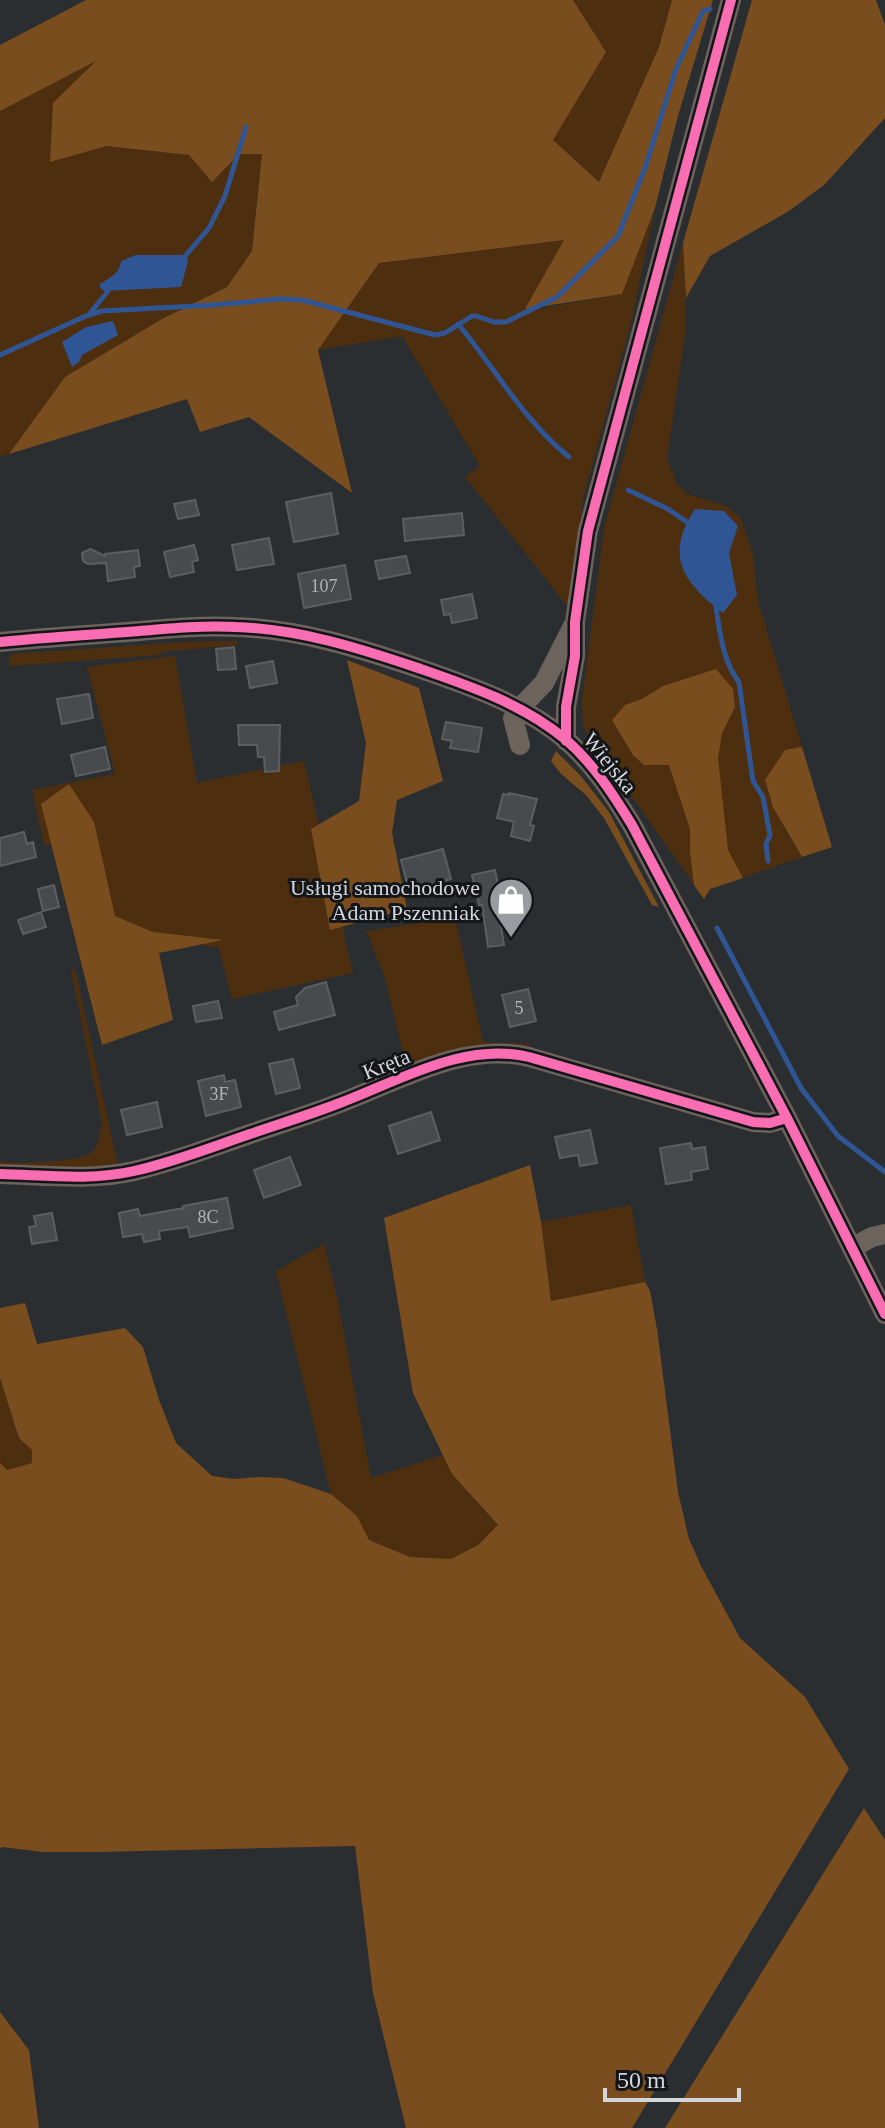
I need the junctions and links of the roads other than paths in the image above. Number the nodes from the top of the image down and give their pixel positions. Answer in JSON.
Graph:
{"nodes":[{"id":1,"x":731,"y":0,"type":"edge"},
{"id":2,"x":575,"y":622,"type":"junction"},
{"id":3,"x":0,"y":642,"type":"edge"},
{"id":4,"x":519,"y":709,"type":"junction"},
{"id":5,"x":566,"y":741,"type":"junction"},
{"id":6,"x":520,"y":745,"type":"dead end"},
{"id":7,"x":787,"y":1118,"type":"junction"},
{"id":8,"x":0,"y":1174,"type":"edge"},
{"id":9,"x":885,"y":1234,"type":"edge"},
{"id":10,"x":852,"y":1248,"type":"junction"},
{"id":11,"x":879,"y":1283,"type":"edge"},
{"id":12,"x":885,"y":1314,"type":"edge"}],
"edges":[{"from":1,"to":2,"type":"street"},
{"from":2,"to":4,"type":"street"},
{"from":2,"to":5,"type":"street"},
{"from":3,"to":4,"type":"street","name":"Wiejska"},
{"from":4,"to":5,"type":"street","name":"Wiejska"},
{"from":4,"to":6,"type":"street"},
{"from":5,"to":7,"type":"street","name":"Wiejska"},
{"from":7,"to":8,"type":"street","name":"Kręta"},
{"from":7,"to":10,"type":"street","name":"Wiejska"},
{"from":9,"to":10,"type":"street"},
{"from":10,"to":11,"type":"street","name":"Wiejska"},
{"from":11,"to":12,"type":"street","name":"Wiejska"}]}
